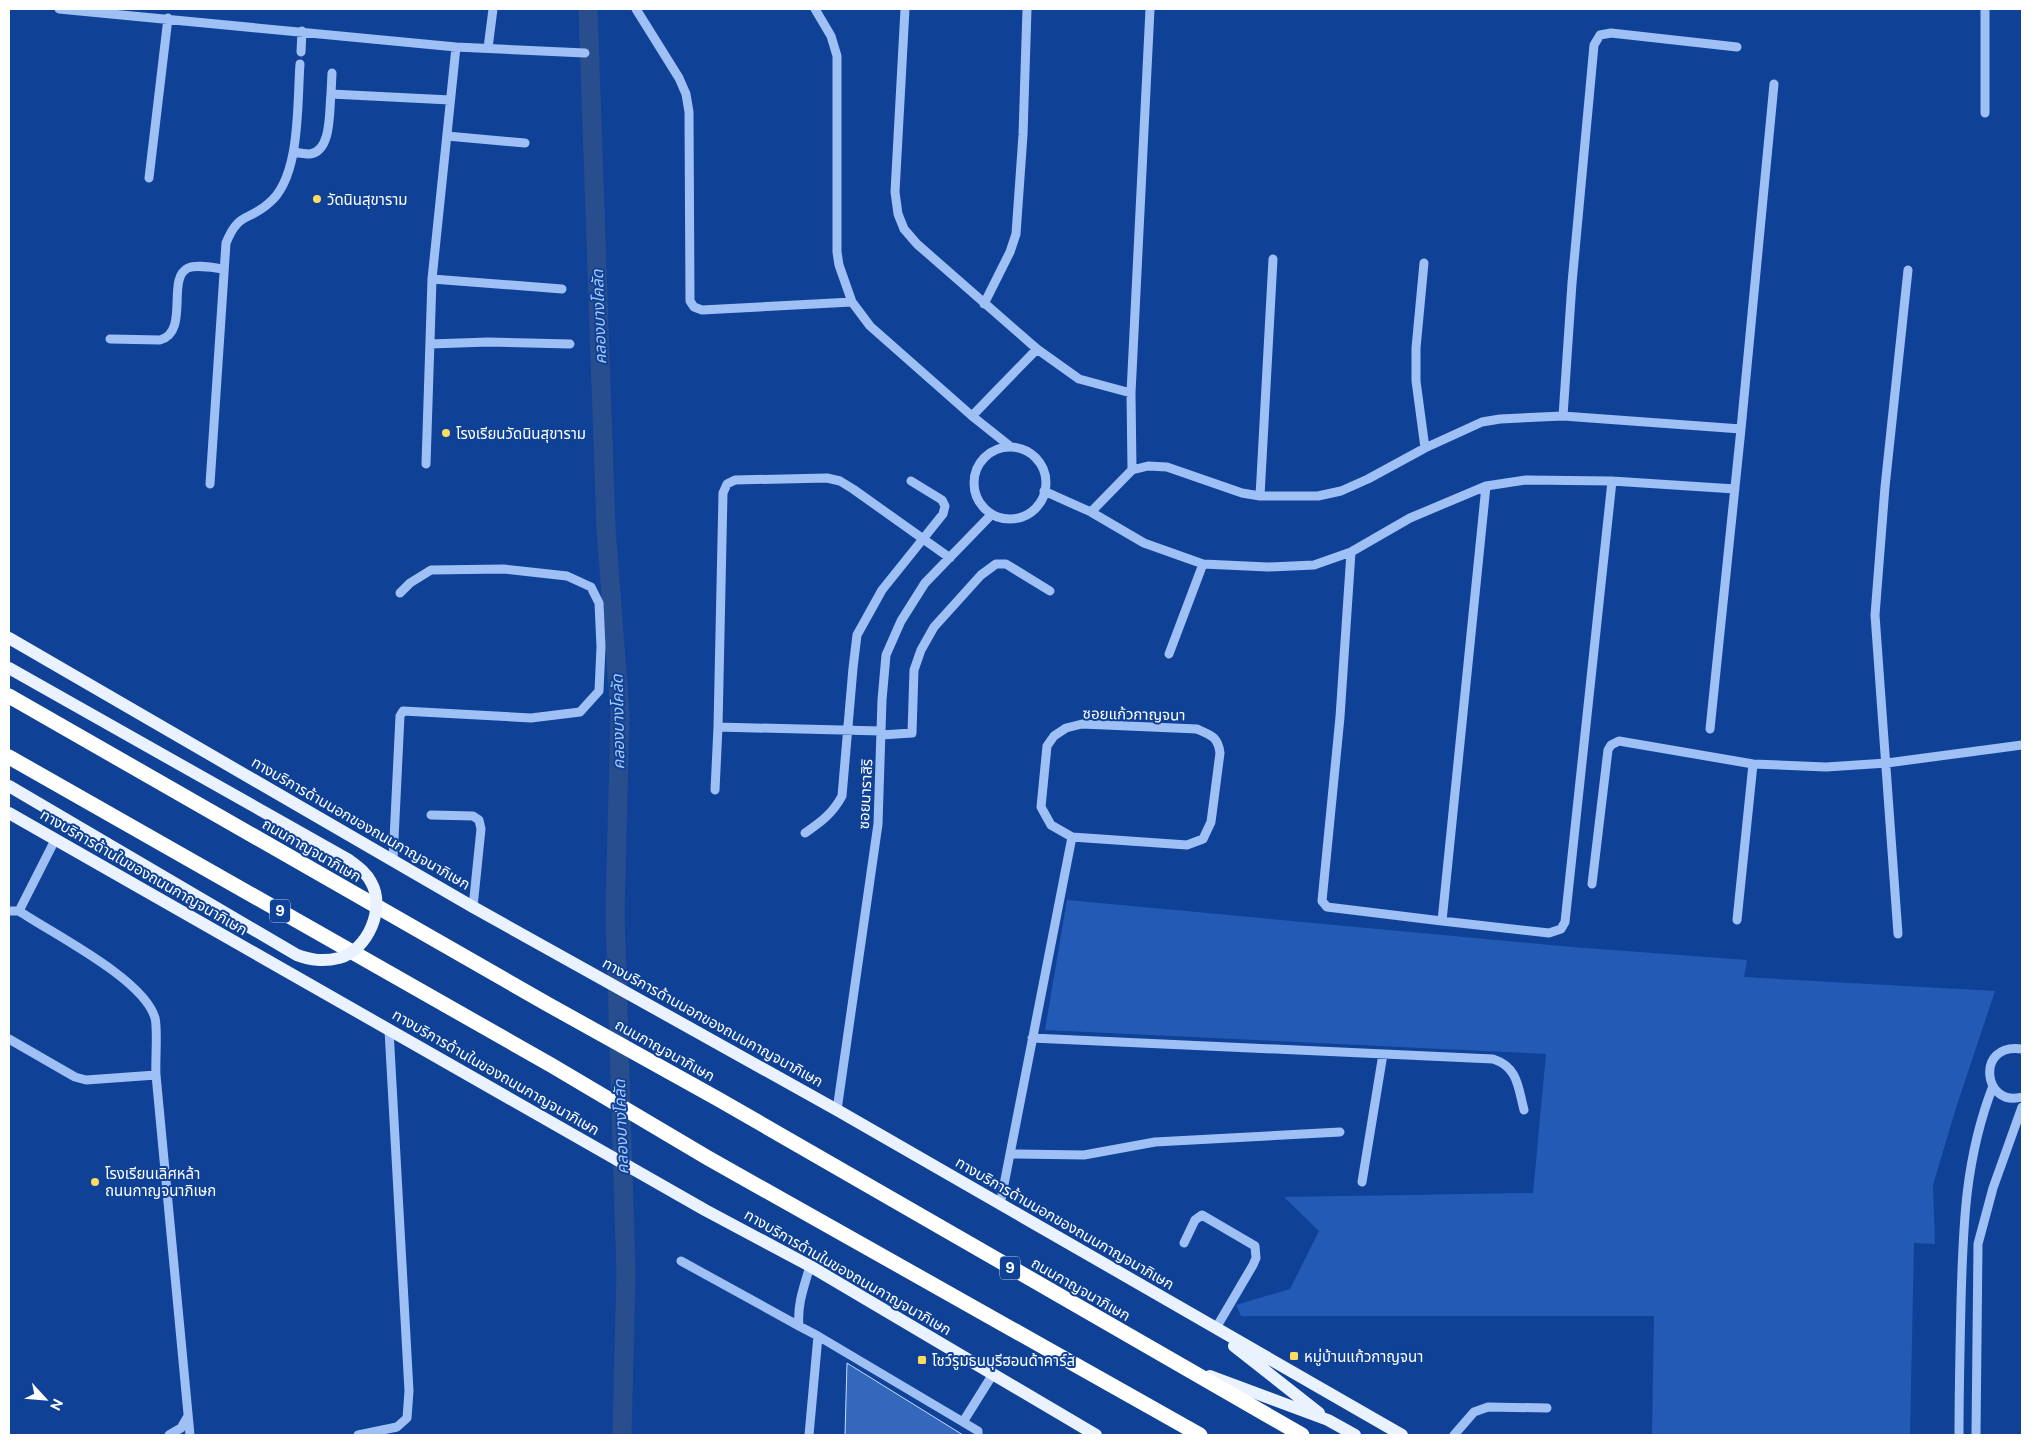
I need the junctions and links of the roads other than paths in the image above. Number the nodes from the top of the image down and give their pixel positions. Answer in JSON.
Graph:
{"nodes":[{"id":1,"x":59,"y":9,"type":"edge"},
{"id":2,"x":73,"y":9,"type":"edge"},
{"id":3,"x":493,"y":9,"type":"edge"},
{"id":4,"x":636,"y":9,"type":"edge"},
{"id":5,"x":817,"y":9,"type":"edge"},
{"id":6,"x":905,"y":9,"type":"edge"},
{"id":7,"x":1027,"y":9,"type":"edge"},
{"id":8,"x":1150,"y":9,"type":"edge"},
{"id":9,"x":1985,"y":9,"type":"edge"},
{"id":10,"x":130,"y":12,"type":"edge"},
{"id":11,"x":168,"y":18,"type":"junction"},
{"id":12,"x":302,"y":31,"type":"junction"},
{"id":13,"x":456,"y":46,"type":"junction"},
{"id":14,"x":488,"y":48,"type":"junction"},
{"id":15,"x":1737,"y":48,"type":"dead end"},
{"id":16,"x":301,"y":52,"type":"dead end"},
{"id":17,"x":585,"y":53,"type":"dead end"},
{"id":18,"x":300,"y":64,"type":"dead end"},
{"id":19,"x":332,"y":73,"type":"dead end"},
{"id":20,"x":1774,"y":84,"type":"dead end"},
{"id":21,"x":331,"y":94,"type":"junction"},
{"id":22,"x":450,"y":100,"type":"junction"},
{"id":23,"x":1985,"y":113,"type":"dead end"},
{"id":24,"x":447,"y":136,"type":"junction"},
{"id":25,"x":526,"y":143,"type":"dead end"},
{"id":26,"x":294,"y":152,"type":"junction"},
{"id":27,"x":149,"y":178,"type":"dead end"},
{"id":28,"x":1273,"y":260,"type":"dead end"},
{"id":29,"x":1424,"y":263,"type":"dead end"},
{"id":30,"x":224,"y":269,"type":"junction"},
{"id":31,"x":1908,"y":270,"type":"dead end"},
{"id":32,"x":432,"y":278,"type":"junction"},
{"id":33,"x":562,"y":288,"type":"dead end"},
{"id":34,"x":852,"y":302,"type":"junction"},
{"id":35,"x":984,"y":304,"type":"junction"},
{"id":36,"x":110,"y":339,"type":"dead end"},
{"id":37,"x":430,"y":344,"type":"junction"},
{"id":38,"x":570,"y":344,"type":"dead end"},
{"id":39,"x":1037,"y":349,"type":"junction"},
{"id":40,"x":1131,"y":393,"type":"junction"},
{"id":41,"x":972,"y":416,"type":"junction"},
{"id":42,"x":1563,"y":416,"type":"junction"},
{"id":43,"x":1741,"y":429,"type":"junction"},
{"id":44,"x":1010,"y":447,"type":"junction"},
{"id":45,"x":1425,"y":448,"type":"junction"},
{"id":46,"x":426,"y":464,"type":"dead end"},
{"id":47,"x":1132,"y":470,"type":"junction"},
{"id":48,"x":911,"y":481,"type":"dead end"},
{"id":49,"x":1612,"y":481,"type":"junction"},
{"id":50,"x":210,"y":484,"type":"dead end"},
{"id":51,"x":1486,"y":486,"type":"junction"},
{"id":52,"x":1735,"y":489,"type":"junction"},
{"id":53,"x":1044,"y":491,"type":"junction"},
{"id":54,"x":1260,"y":496,"type":"junction"},
{"id":55,"x":1091,"y":512,"type":"junction"},
{"id":56,"x":991,"y":515,"type":"junction"},
{"id":57,"x":922,"y":540,"type":"junction"},
{"id":58,"x":1351,"y":552,"type":"junction"},
{"id":59,"x":950,"y":558,"type":"junction"},
{"id":60,"x":1203,"y":564,"type":"junction"},
{"id":61,"x":1050,"y":591,"type":"dead end"},
{"id":62,"x":400,"y":593,"type":"dead end"},
{"id":63,"x":9,"y":638,"type":"edge"},
{"id":64,"x":1168,"y":654,"type":"dead end"},
{"id":65,"x":9,"y":668,"type":"edge"},
{"id":66,"x":9,"y":696,"type":"edge"},
{"id":67,"x":718,"y":727,"type":"junction"},
{"id":68,"x":1710,"y":729,"type":"dead end"},
{"id":69,"x":848,"y":730,"type":"junction"},
{"id":70,"x":881,"y":733,"type":"junction"},
{"id":71,"x":2022,"y":745,"type":"edge"},
{"id":72,"x":9,"y":757,"type":"edge"},
{"id":73,"x":1887,"y":763,"type":"junction"},
{"id":74,"x":1753,"y":764,"type":"junction"},
{"id":75,"x":9,"y":786,"type":"edge"},
{"id":76,"x":715,"y":790,"type":"dead end"},
{"id":77,"x":9,"y":813,"type":"edge"},
{"id":78,"x":431,"y":815,"type":"dead end"},
{"id":79,"x":805,"y":832,"type":"dead end"},
{"id":80,"x":1072,"y":837,"type":"junction"},
{"id":81,"x":55,"y":840,"type":"junction"},
{"id":82,"x":392,"y":860,"type":"junction"},
{"id":83,"x":1592,"y":884,"type":"dead end"},
{"id":84,"x":473,"y":907,"type":"junction"},
{"id":85,"x":9,"y":911,"type":"edge"},
{"id":86,"x":19,"y":911,"type":"junction"},
{"id":87,"x":1737,"y":920,"type":"dead end"},
{"id":88,"x":1442,"y":921,"type":"junction"},
{"id":89,"x":1898,"y":934,"type":"dead end"},
{"id":90,"x":389,"y":1030,"type":"junction"},
{"id":91,"x":1032,"y":1038,"type":"junction"},
{"id":92,"x":9,"y":1039,"type":"edge"},
{"id":93,"x":2022,"y":1049,"type":"edge"},
{"id":94,"x":1383,"y":1054,"type":"junction"},
{"id":95,"x":156,"y":1075,"type":"junction"},
{"id":96,"x":1993,"y":1086,"type":"junction"},
{"id":97,"x":2022,"y":1097,"type":"edge"},
{"id":98,"x":2022,"y":1107,"type":"edge"},
{"id":99,"x":837,"y":1110,"type":"junction"},
{"id":100,"x":1524,"y":1110,"type":"dead end"},
{"id":101,"x":1340,"y":1132,"type":"dead end"},
{"id":102,"x":1010,"y":1154,"type":"junction"},
{"id":103,"x":1362,"y":1182,"type":"dead end"},
{"id":104,"x":1000,"y":1204,"type":"junction"},
{"id":105,"x":1184,"y":1242,"type":"dead end"},
{"id":106,"x":1978,"y":1249,"type":"junction"},
{"id":107,"x":1962,"y":1250,"type":"junction"},
{"id":108,"x":681,"y":1261,"type":"dead end"},
{"id":109,"x":810,"y":1266,"type":"junction"},
{"id":110,"x":1201,"y":1320,"type":"junction"},
{"id":111,"x":799,"y":1326,"type":"junction"},
{"id":112,"x":1216,"y":1328,"type":"junction"},
{"id":113,"x":818,"y":1336,"type":"junction"},
{"id":114,"x":1174,"y":1363,"type":"junction"},
{"id":115,"x":992,"y":1374,"type":"junction"},
{"id":116,"x":1547,"y":1408,"type":"dead end"},
{"id":117,"x":188,"y":1416,"type":"junction"},
{"id":118,"x":1328,"y":1420,"type":"junction"},
{"id":119,"x":963,"y":1422,"type":"junction"},
{"id":120,"x":1091,"y":1434,"type":"edge"},
{"id":121,"x":169,"y":1435,"type":"edge"},
{"id":122,"x":190,"y":1435,"type":"edge"},
{"id":123,"x":358,"y":1435,"type":"edge"},
{"id":124,"x":809,"y":1435,"type":"edge"},
{"id":125,"x":978,"y":1435,"type":"edge"},
{"id":126,"x":1200,"y":1435,"type":"edge"},
{"id":127,"x":1302,"y":1435,"type":"edge"},
{"id":128,"x":1355,"y":1435,"type":"edge"},
{"id":129,"x":1402,"y":1435,"type":"edge"},
{"id":130,"x":1454,"y":1435,"type":"edge"},
{"id":131,"x":1959,"y":1435,"type":"edge"},
{"id":132,"x":1976,"y":1435,"type":"edge"}],
"edges":[{"from":1,"to":2,"type":"street"},
{"from":2,"to":10,"type":"street"},
{"from":3,"to":14,"type":"street"},
{"from":4,"to":34,"type":"street"},
{"from":5,"to":34,"type":"street"},
{"from":6,"to":35,"type":"street"},
{"from":7,"to":35,"type":"street"},
{"from":8,"to":40,"type":"street"},
{"from":9,"to":23,"type":"street"},
{"from":10,"to":11,"type":"street"},
{"from":11,"to":12,"type":"street"},
{"from":11,"to":27,"type":"street"},
{"from":12,"to":13,"type":"street"},
{"from":12,"to":16,"type":"street"},
{"from":13,"to":14,"type":"street"},
{"from":13,"to":22,"type":"street"},
{"from":14,"to":17,"type":"street"},
{"from":15,"to":42,"type":"street"},
{"from":18,"to":26,"type":"street"},
{"from":19,"to":21,"type":"street"},
{"from":20,"to":43,"type":"street"},
{"from":21,"to":22,"type":"street"},
{"from":21,"to":26,"type":"street"},
{"from":22,"to":24,"type":"street"},
{"from":24,"to":25,"type":"street"},
{"from":24,"to":32,"type":"street"},
{"from":26,"to":30,"type":"street"},
{"from":28,"to":54,"type":"street"},
{"from":29,"to":45,"type":"street"},
{"from":30,"to":36,"type":"street"},
{"from":30,"to":50,"type":"street"},
{"from":31,"to":73,"type":"street"},
{"from":32,"to":33,"type":"street"},
{"from":32,"to":37,"type":"street"},
{"from":34,"to":41,"type":"street"},
{"from":35,"to":39,"type":"street"},
{"from":37,"to":38,"type":"street"},
{"from":37,"to":46,"type":"street"},
{"from":39,"to":40,"type":"street"},
{"from":39,"to":41,"type":"street"},
{"from":40,"to":47,"type":"street"},
{"from":41,"to":44,"type":"street"},
{"from":42,"to":43,"type":"street"},
{"from":42,"to":45,"type":"street"},
{"from":43,"to":52,"type":"street"},
{"from":44,"to":53,"type":"street"},
{"from":44,"to":56,"type":"street"},
{"from":45,"to":54,"type":"street"},
{"from":47,"to":54,"type":"street"},
{"from":47,"to":55,"type":"street"},
{"from":48,"to":57,"type":"street"},
{"from":49,"to":51,"type":"street"},
{"from":49,"to":52,"type":"street"},
{"from":49,"to":88,"type":"street"},
{"from":51,"to":58,"type":"street"},
{"from":51,"to":88,"type":"street"},
{"from":52,"to":68,"type":"street"},
{"from":53,"to":55,"type":"street"},
{"from":53,"to":56,"type":"street"},
{"from":55,"to":60,"type":"street"},
{"from":56,"to":59,"type":"street","name":"ซอยนาราสิริ"},
{"from":57,"to":59,"type":"street"},
{"from":57,"to":67,"type":"street"},
{"from":57,"to":69,"type":"street"},
{"from":58,"to":60,"type":"street"},
{"from":58,"to":88,"type":"street"},
{"from":59,"to":70,"type":"street","name":"ซอยนาราสิริ"},
{"from":60,"to":64,"type":"street"},
{"from":61,"to":70,"type":"street"},
{"from":62,"to":82,"type":"street"},
{"from":63,"to":82,"type":"main road","name":"ทางบริการด้านนอกของถนนกาญจนาภิเษก"},
{"from":65,"to":75,"type":"main road","bridge":true},
{"from":66,"to":114,"type":"highway","name":"ถนนกาญจนาภิเษก","number":"9"},
{"from":67,"to":69,"type":"street"},
{"from":67,"to":76,"type":"street"},
{"from":69,"to":70,"type":"street"},
{"from":69,"to":79,"type":"street"},
{"from":70,"to":99,"type":"street","name":"ซอยนาราสิริ"},
{"from":71,"to":73,"type":"street"},
{"from":72,"to":126,"type":"highway","number":"9"},
{"from":73,"to":74,"type":"street"},
{"from":73,"to":89,"type":"street"},
{"from":74,"to":83,"type":"street"},
{"from":74,"to":87,"type":"street"},
{"from":77,"to":81,"type":"main road","name":"ทางบริการด้านในของถนนกาญจนาภิเษก"},
{"from":78,"to":84,"type":"street"},
{"from":80,"to":80,"type":"street","name":"ซอยแก้วกาญจนา"},
{"from":80,"to":91,"type":"street"},
{"from":81,"to":86,"type":"street"},
{"from":81,"to":90,"type":"main road","name":"ทางบริการด้านในของถนนกาญจนาภิเษก"},
{"from":82,"to":84,"type":"main road","name":"ทางบริการด้านนอกของถนนกาญจนาภิเษก"},
{"from":84,"to":99,"type":"main road","name":"ทางบริการด้านนอกของถนนกาญจนาภิเษก"},
{"from":85,"to":86,"type":"street"},
{"from":86,"to":95,"type":"street"},
{"from":90,"to":109,"type":"main road","name":"ทางบริการด้านในของถนนกาญจนาภิเษก"},
{"from":90,"to":123,"type":"street"},
{"from":91,"to":94,"type":"street"},
{"from":91,"to":102,"type":"street"},
{"from":92,"to":95,"type":"street"},
{"from":93,"to":96,"type":"street"},
{"from":94,"to":100,"type":"street"},
{"from":94,"to":103,"type":"street"},
{"from":95,"to":117,"type":"street"},
{"from":96,"to":97,"type":"street"},
{"from":96,"to":107,"type":"street"},
{"from":98,"to":106,"type":"street"},
{"from":99,"to":104,"type":"main road","name":"ทางบริการด้านนอกของถนนกาญจนาภิเษก"},
{"from":101,"to":102,"type":"street"},
{"from":102,"to":104,"type":"street"},
{"from":104,"to":110,"type":"main road","name":"ทางบริการด้านนอกของถนนกาญจนาภิเษก"},
{"from":105,"to":112,"type":"street"},
{"from":106,"to":107,"type":"street"},
{"from":106,"to":132,"type":"street"},
{"from":107,"to":131,"type":"street"},
{"from":108,"to":111,"type":"street"},
{"from":109,"to":111,"type":"street"},
{"from":109,"to":115,"type":"main road","name":"ทางบริการด้านในของถนนกาญจนาภิเษก"},
{"from":110,"to":112,"type":"main road","name":"ทางบริการด้านนอกของถนนกาญจนาภิเษก"},
{"from":110,"to":118,"type":"main road"},
{"from":111,"to":113,"type":"street"},
{"from":112,"to":129,"type":"main road","name":"ทางบริการด้านนอกของถนนกาญจนาภิเษก"},
{"from":113,"to":119,"type":"street"},
{"from":113,"to":124,"type":"street"},
{"from":114,"to":118,"type":"main road"},
{"from":114,"to":127,"type":"highway","name":"ถนนกาญจนาภิเษก","number":"9"},
{"from":115,"to":119,"type":"street"},
{"from":115,"to":120,"type":"main road","name":"ทางบริการด้านในของถนนกาญจนาภิเษก"},
{"from":116,"to":130,"type":"street"},
{"from":117,"to":121,"type":"street"},
{"from":117,"to":122,"type":"street"},
{"from":118,"to":128,"type":"main road"},
{"from":119,"to":125,"type":"street"}]}
